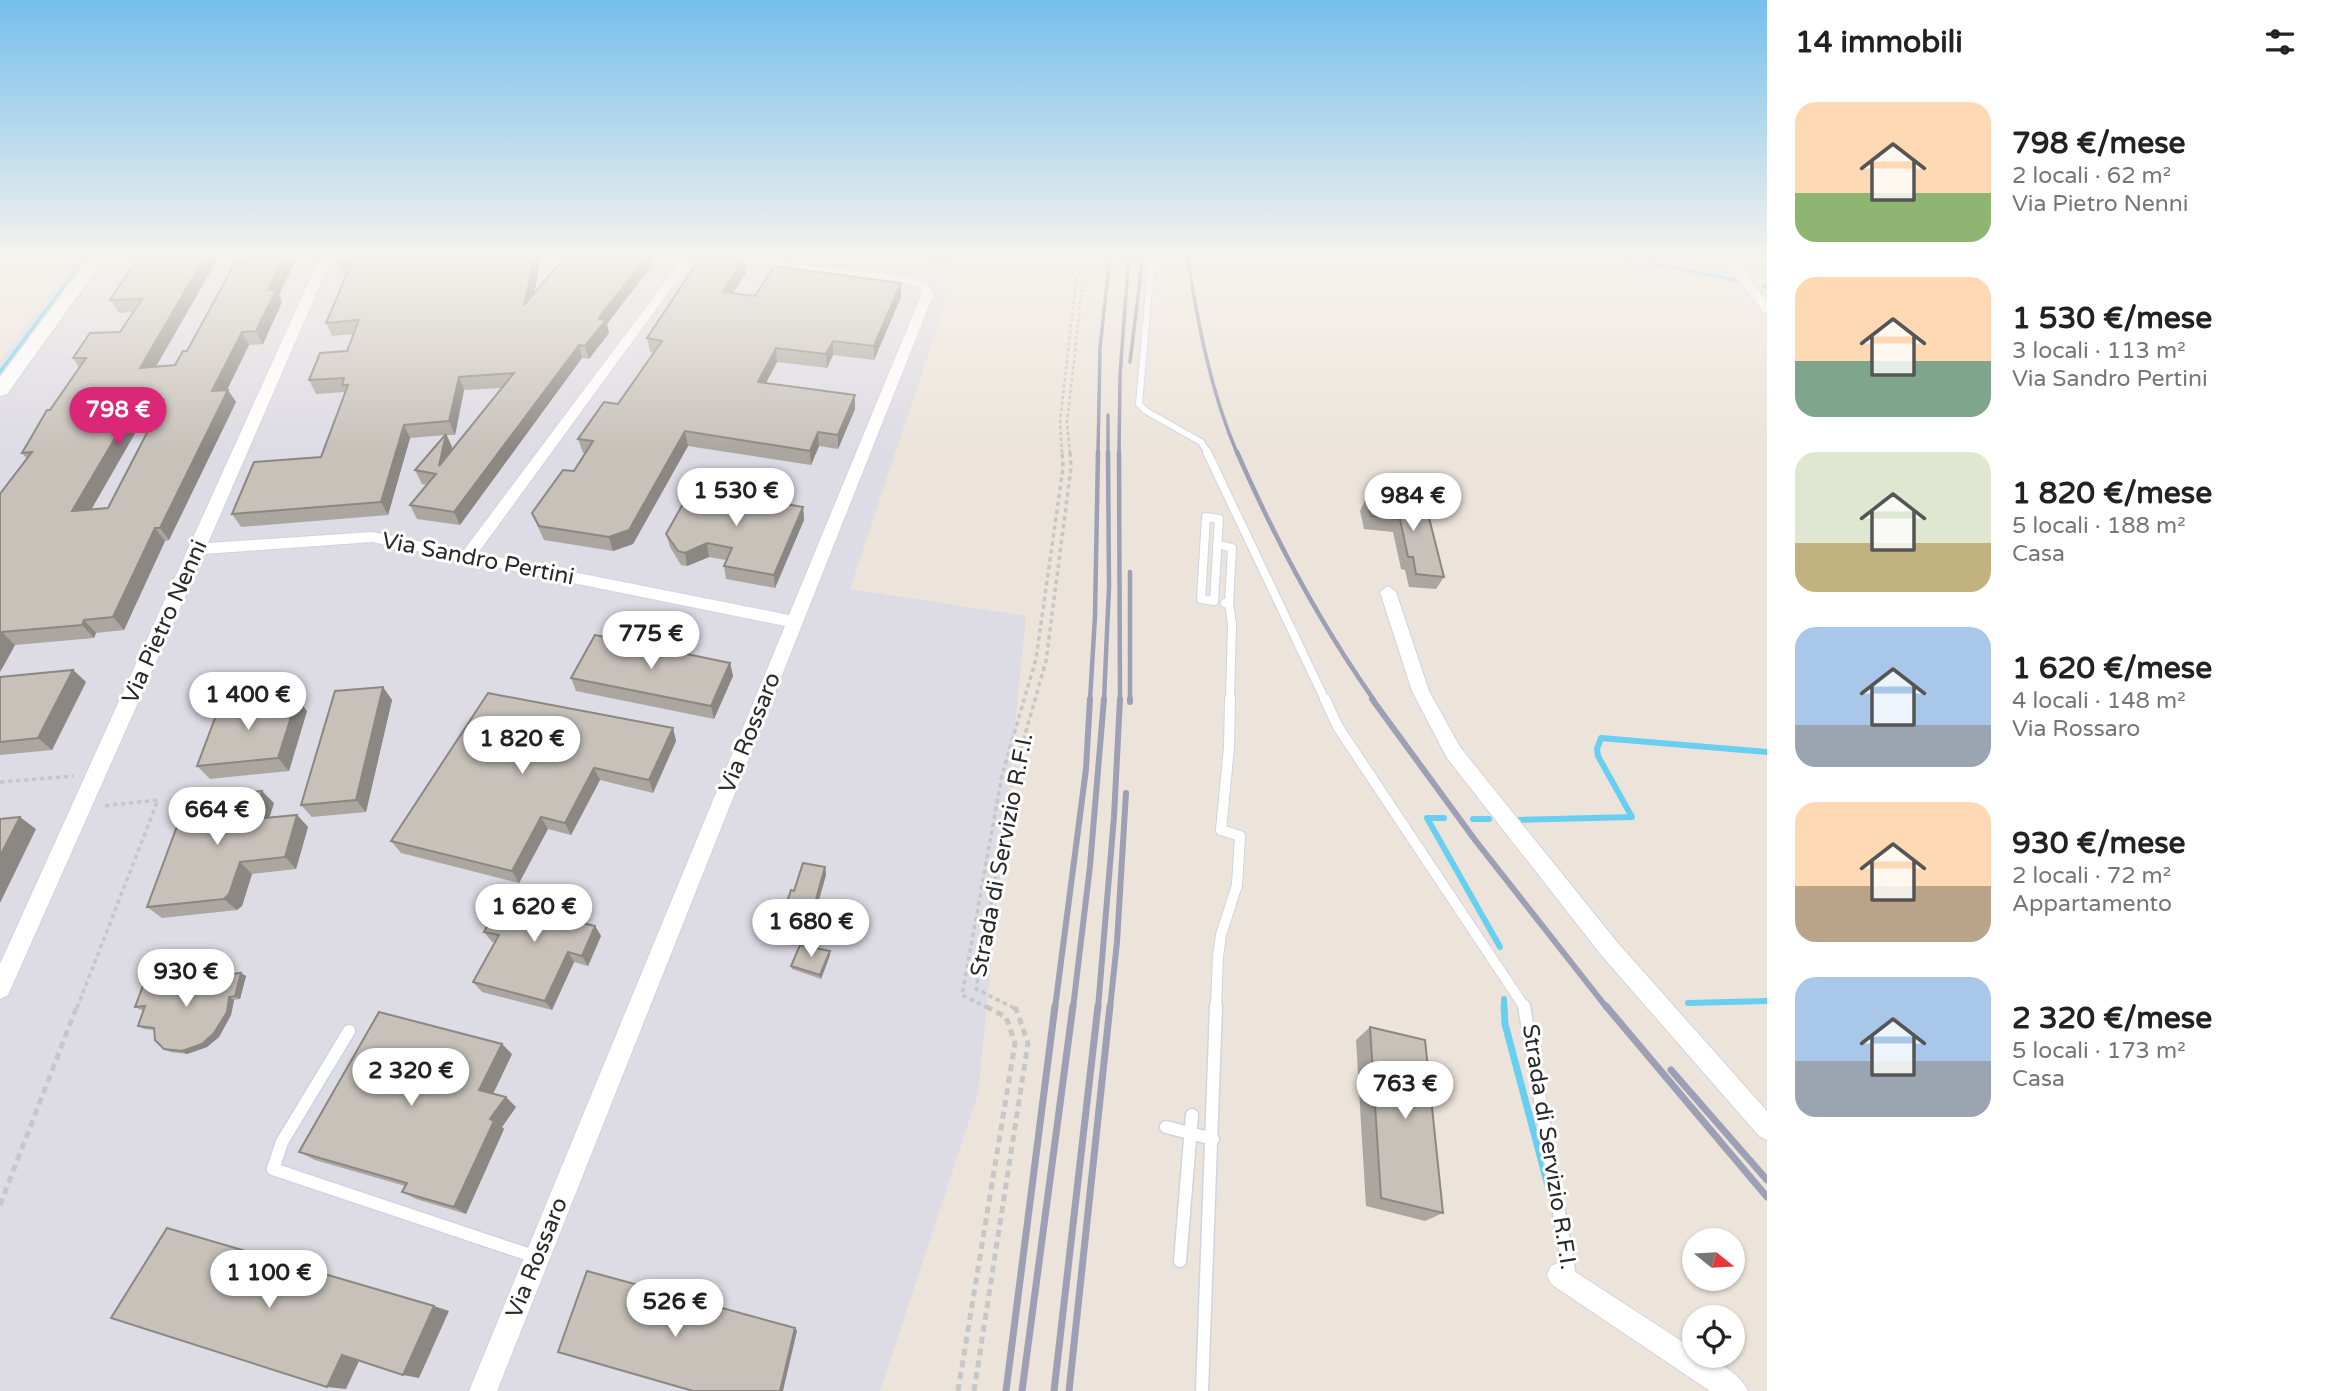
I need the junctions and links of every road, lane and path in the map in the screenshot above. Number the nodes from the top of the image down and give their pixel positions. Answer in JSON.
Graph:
{"nodes":[{"id":1,"x":51,"y":320,"type":"edge"},
{"id":2,"x":299,"y":320,"type":"edge"},
{"id":3,"x":642,"y":320,"type":"edge"},
{"id":4,"x":916,"y":320,"type":"edge"},
{"id":5,"x":1072,"y":320,"type":"edge"},
{"id":6,"x":1079,"y":320,"type":"edge"},
{"id":7,"x":1146,"y":320,"type":"edge"},
{"id":8,"x":0,"y":390,"type":"edge"},
{"id":9,"x":1217,"y":544,"type":"junction"},
{"id":10,"x":198,"y":549,"type":"junction"},
{"id":11,"x":467,"y":557,"type":"junction"},
{"id":12,"x":1388,"y":592,"type":"dead end"},
{"id":13,"x":1214,"y":601,"type":"junction"},
{"id":14,"x":1228,"y":604,"type":"junction"},
{"id":15,"x":795,"y":622,"type":"junction"},
{"id":16,"x":0,"y":782,"type":"edge"},
{"id":17,"x":70,"y":786,"type":"dead end"},
{"id":18,"x":82,"y":807,"type":"junction"},
{"id":19,"x":0,"y":988,"type":"edge"},
{"id":20,"x":349,"y":1031,"type":"dead end"},
{"id":21,"x":1192,"y":1115,"type":"dead end"},
{"id":22,"x":1166,"y":1127,"type":"dead end"},
{"id":23,"x":1767,"y":1128,"type":"edge"},
{"id":24,"x":1191,"y":1134,"type":"junction"},
{"id":25,"x":1213,"y":1139,"type":"junction"},
{"id":26,"x":0,"y":1205,"type":"edge"},
{"id":27,"x":537,"y":1257,"type":"junction"},
{"id":28,"x":1180,"y":1261,"type":"dead end"},
{"id":29,"x":1566,"y":1279,"type":"joint"},
{"id":30,"x":483,"y":1391,"type":"edge"},
{"id":31,"x":958,"y":1391,"type":"edge"},
{"id":32,"x":974,"y":1391,"type":"edge"},
{"id":33,"x":1202,"y":1391,"type":"edge"},
{"id":34,"x":1734,"y":1391,"type":"edge"}],
"edges":[{"from":1,"to":8,"type":"main road"},
{"from":2,"to":10,"type":"street","name":"Via Pietro Nenni"},
{"from":3,"to":11,"type":"street"},
{"from":4,"to":15,"type":"street","name":"Via Rossaro"},
{"from":5,"to":31,"type":"path"},
{"from":6,"to":32,"type":"path","name":"Strada di Servizio R.F.I."},
{"from":7,"to":29,"type":"lane","name":"Strada di Servizio R.F.I."},
{"from":9,"to":13,"type":"lane"},
{"from":9,"to":13,"type":"lane"},
{"from":9,"to":14,"type":"lane"},
{"from":10,"to":11,"type":"street","name":"Via Sandro Pertini"},
{"from":10,"to":18,"type":"street","name":"Via Pietro Nenni"},
{"from":11,"to":15,"type":"street","name":"Via Sandro Pertini"},
{"from":12,"to":23,"type":"street"},
{"from":13,"to":14,"type":"lane"},
{"from":14,"to":25,"type":"lane"},
{"from":15,"to":27,"type":"street","name":"Via Rossaro"},
{"from":16,"to":17,"type":"path"},
{"from":18,"to":19,"type":"street","name":"Via Pietro Nenni"},
{"from":18,"to":26,"type":"path"},
{"from":20,"to":27,"type":"lane"},
{"from":21,"to":24,"type":"lane"},
{"from":22,"to":24,"type":"lane"},
{"from":24,"to":25,"type":"lane"},
{"from":24,"to":28,"type":"lane"},
{"from":25,"to":33,"type":"lane"},
{"from":27,"to":30,"type":"street","name":"Via Rossaro"},
{"from":29,"to":34,"type":"street"}]}
